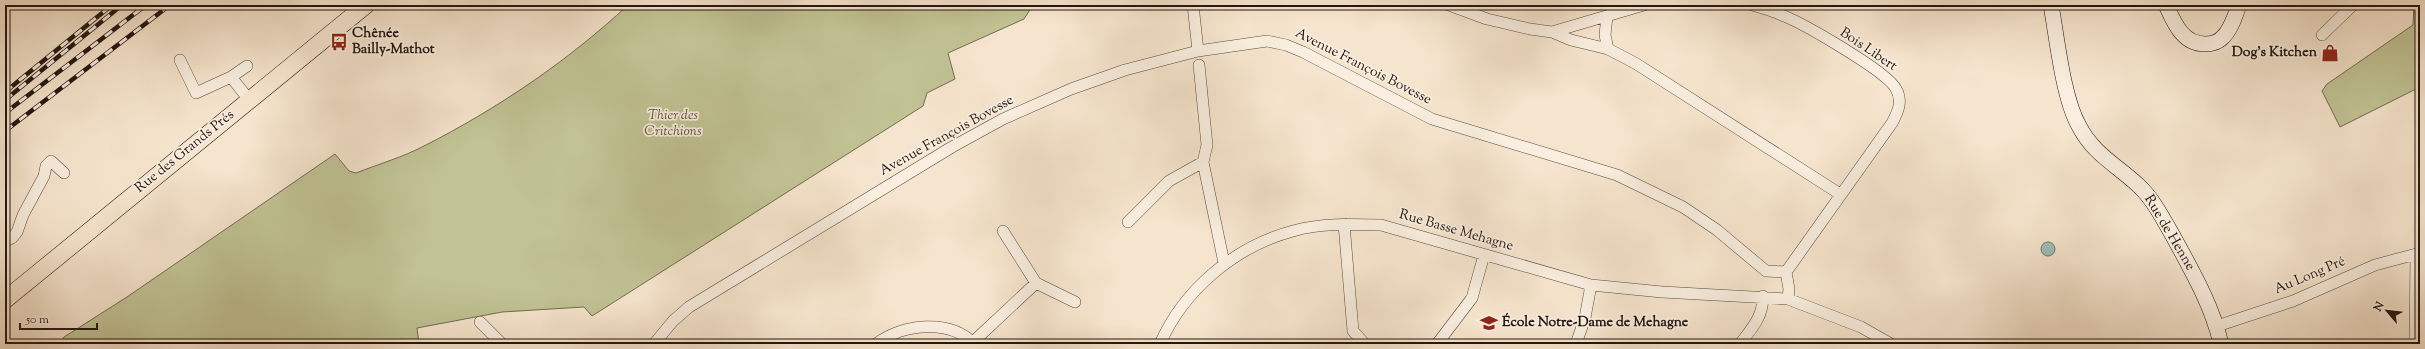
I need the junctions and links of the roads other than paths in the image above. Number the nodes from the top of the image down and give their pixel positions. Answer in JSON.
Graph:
{"nodes":[{"id":1,"x":366,"y":5,"type":"edge"},
{"id":2,"x":1193,"y":5,"type":"edge"},
{"id":3,"x":1449,"y":5,"type":"edge"},
{"id":4,"x":1644,"y":5,"type":"edge"},
{"id":5,"x":1752,"y":5,"type":"edge"},
{"id":6,"x":2050,"y":5,"type":"edge"},
{"id":7,"x":2166,"y":5,"type":"edge"},
{"id":8,"x":2239,"y":5,"type":"edge"},
{"id":9,"x":2353,"y":5,"type":"edge"},
{"id":10,"x":1608,"y":16,"type":"junction"},
{"id":11,"x":1552,"y":32,"type":"junction"},
{"id":12,"x":2322,"y":35,"type":"dead end"},
{"id":13,"x":1608,"y":49,"type":"junction"},
{"id":14,"x":1198,"y":50,"type":"junction"},
{"id":15,"x":180,"y":60,"type":"dead end"},
{"id":16,"x":1199,"y":65,"type":"dead end"},
{"id":17,"x":247,"y":66,"type":"dead end"},
{"id":18,"x":231,"y":77,"type":"junction"},
{"id":19,"x":250,"y":101,"type":"junction"},
{"id":20,"x":1203,"y":162,"type":"junction"},
{"id":21,"x":64,"y":173,"type":"dead end"},
{"id":22,"x":1840,"y":194,"type":"junction"},
{"id":23,"x":1128,"y":222,"type":"dead end"},
{"id":24,"x":1344,"y":224,"type":"junction"},
{"id":25,"x":1002,"y":232,"type":"dead end"},
{"id":26,"x":5,"y":241,"type":"edge"},
{"id":27,"x":2418,"y":254,"type":"edge"},
{"id":28,"x":1484,"y":255,"type":"junction"},
{"id":29,"x":1224,"y":263,"type":"junction"},
{"id":30,"x":1786,"y":272,"type":"junction"},
{"id":31,"x":1036,"y":283,"type":"junction"},
{"id":32,"x":1591,"y":286,"type":"junction"},
{"id":33,"x":1763,"y":296,"type":"junction"},
{"id":34,"x":1788,"y":299,"type":"junction"},
{"id":35,"x":5,"y":300,"type":"edge"},
{"id":36,"x":1075,"y":302,"type":"dead end"},
{"id":37,"x":480,"y":322,"type":"dead end"},
{"id":38,"x":2217,"y":326,"type":"junction"},
{"id":39,"x":974,"y":343,"type":"edge"},
{"id":40,"x":502,"y":344,"type":"edge"},
{"id":41,"x":654,"y":344,"type":"edge"},
{"id":42,"x":876,"y":344,"type":"edge"},
{"id":43,"x":1160,"y":344,"type":"edge"},
{"id":44,"x":1365,"y":344,"type":"edge"},
{"id":45,"x":1437,"y":344,"type":"edge"},
{"id":46,"x":1576,"y":344,"type":"edge"},
{"id":47,"x":1740,"y":344,"type":"edge"},
{"id":48,"x":1891,"y":344,"type":"edge"},
{"id":49,"x":2221,"y":344,"type":"edge"},
{"id":50,"x":2415,"y":344,"type":"edge"}],
"edges":[{"from":1,"to":19,"type":"main road","name":"Rue des Grands Prés"},
{"from":2,"to":14,"type":"street"},
{"from":3,"to":11,"type":"street"},
{"from":4,"to":10,"type":"street"},
{"from":5,"to":22,"type":"street","name":"Bois Libert"},
{"from":6,"to":38,"type":"street","name":"Rue de Henne"},
{"from":7,"to":8,"type":"street"},
{"from":9,"to":12,"type":"street"},
{"from":10,"to":11,"type":"street"},
{"from":10,"to":13,"type":"street"},
{"from":11,"to":13,"type":"street"},
{"from":13,"to":22,"type":"street"},
{"from":14,"to":30,"type":"street","name":"Avenue François Bovesse"},
{"from":14,"to":41,"type":"street","name":"Avenue François Bovesse"},
{"from":15,"to":18,"type":"street"},
{"from":16,"to":20,"type":"street"},
{"from":17,"to":18,"type":"street"},
{"from":18,"to":19,"type":"street"},
{"from":19,"to":35,"type":"main road","name":"Rue des Grands Prés"},
{"from":20,"to":23,"type":"street"},
{"from":20,"to":29,"type":"street"},
{"from":21,"to":26,"type":"street"},
{"from":22,"to":30,"type":"street","name":"Bois Libert"},
{"from":24,"to":28,"type":"street","name":"Rue Basse Mehagne"},
{"from":24,"to":29,"type":"street","name":"Rue Basse Mehagne"},
{"from":24,"to":44,"type":"street"},
{"from":25,"to":31,"type":"street"},
{"from":27,"to":38,"type":"street","name":"Au Long Pré"},
{"from":27,"to":50,"type":"street","name":"Au Long Pré"},
{"from":28,"to":32,"type":"street","name":"Rue Basse Mehagne"},
{"from":28,"to":45,"type":"street"},
{"from":29,"to":43,"type":"street","name":"Rue Basse Mehagne"},
{"from":30,"to":34,"type":"street"},
{"from":31,"to":36,"type":"street"},
{"from":31,"to":39,"type":"street"},
{"from":32,"to":33,"type":"street","name":"Rue Basse Mehagne"},
{"from":32,"to":46,"type":"street"},
{"from":33,"to":34,"type":"street","name":"Rue Basse Mehagne"},
{"from":33,"to":47,"type":"street"},
{"from":34,"to":48,"type":"street","name":"Rue Basse Mehagne"},
{"from":37,"to":40,"type":"street"},
{"from":38,"to":49,"type":"street","name":"Rue de Henne"},
{"from":39,"to":42,"type":"street"}]}
